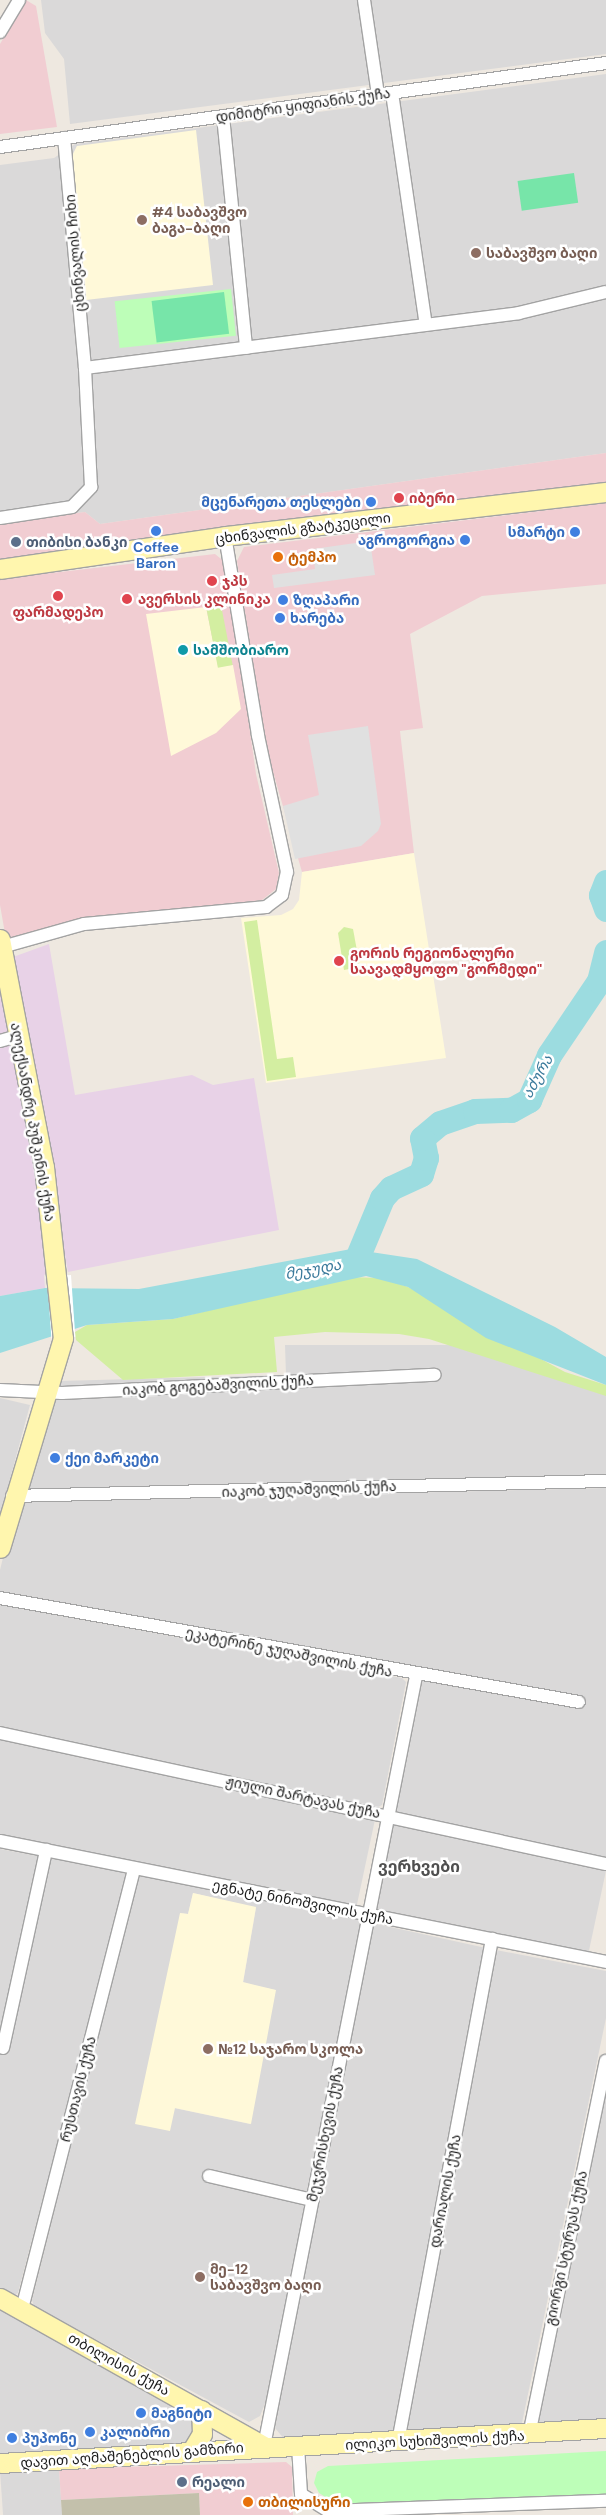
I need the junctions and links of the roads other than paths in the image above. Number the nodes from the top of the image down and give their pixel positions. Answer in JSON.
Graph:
{"nodes":[{"id":1,"x":19,"y":0,"type":"edge"},
{"id":2,"x":364,"y":0,"type":"edge"},
{"id":3,"x":0,"y":32,"type":"edge"},
{"id":4,"x":606,"y":63,"type":"edge"},
{"id":5,"x":392,"y":93,"type":"junction"},
{"id":6,"x":378,"y":95,"type":"junction"},
{"id":7,"x":223,"y":116,"type":"junction"},
{"id":8,"x":64,"y":138,"type":"junction"},
{"id":9,"x":0,"y":147,"type":"edge"},
{"id":10,"x":606,"y":292,"type":"edge"},
{"id":11,"x":426,"y":325,"type":"junction"},
{"id":12,"x":246,"y":348,"type":"junction"},
{"id":13,"x":85,"y":368,"type":"junction"},
{"id":14,"x":606,"y":492,"type":"edge"},
{"id":15,"x":0,"y":518,"type":"edge"},
{"id":16,"x":226,"y":536,"type":"junction"},
{"id":17,"x":0,"y":569,"type":"edge"},
{"id":18,"x":1,"y":943,"type":"edge"},
{"id":19,"x":8,"y":1038,"type":"edge"},
{"id":20,"x":435,"y":1375,"type":"dead end"},
{"id":21,"x":0,"y":1390,"type":"edge"},
{"id":22,"x":47,"y":1393,"type":"junction"},
{"id":23,"x":606,"y":1481,"type":"edge"},
{"id":24,"x":12,"y":1496,"type":"junction"},
{"id":25,"x":0,"y":1548,"type":"edge"},
{"id":26,"x":0,"y":1598,"type":"edge"},
{"id":27,"x":416,"y":1676,"type":"junction"},
{"id":28,"x":579,"y":1702,"type":"dead end"},
{"id":29,"x":0,"y":1733,"type":"edge"},
{"id":30,"x":388,"y":1815,"type":"junction"},
{"id":31,"x":0,"y":1841,"type":"edge"},
{"id":32,"x":46,"y":1850,"type":"junction"},
{"id":33,"x":606,"y":1864,"type":"edge"},
{"id":34,"x":134,"y":1868,"type":"junction"},
{"id":35,"x":369,"y":1915,"type":"junction"},
{"id":36,"x":492,"y":1939,"type":"junction"},
{"id":37,"x":606,"y":1962,"type":"edge"},
{"id":38,"x":3,"y":2048,"type":"dead end"},
{"id":39,"x":606,"y":2061,"type":"edge"},
{"id":40,"x":209,"y":2176,"type":"dead end"},
{"id":41,"x":312,"y":2200,"type":"junction"},
{"id":42,"x":0,"y":2298,"type":"edge"},
{"id":43,"x":22,"y":2309,"type":"junction"},
{"id":44,"x":201,"y":2410,"type":"junction"},
{"id":45,"x":606,"y":2428,"type":"edge"},
{"id":46,"x":529,"y":2435,"type":"junction"},
{"id":47,"x":398,"y":2442,"type":"junction"},
{"id":48,"x":264,"y":2446,"type":"junction"},
{"id":49,"x":298,"y":2446,"type":"junction"},
{"id":50,"x":191,"y":2452,"type":"junction"},
{"id":51,"x":0,"y":2463,"type":"edge"},
{"id":52,"x":606,"y":2501,"type":"edge"}],
"edges":[{"from":1,"to":3,"type":"street"},
{"from":2,"to":6,"type":"street"},
{"from":4,"to":5,"type":"street","name":"დიმიტრი ყიფიანის ქუჩა"},
{"from":5,"to":6,"type":"street","name":"დიმიტრი ყიფიანის ქუჩა"},
{"from":5,"to":11,"type":"street"},
{"from":6,"to":7,"type":"street","name":"დიმიტრი ყიფიანის ქუჩა"},
{"from":7,"to":8,"type":"street","name":"დიმიტრი ყიფიანის ქუჩა"},
{"from":7,"to":12,"type":"street"},
{"from":8,"to":9,"type":"street","name":"დიმიტრი ყიფიანის ქუჩა"},
{"from":8,"to":13,"type":"street","name":"ცხინვალის ჩიხი"},
{"from":10,"to":11,"type":"street"},
{"from":11,"to":12,"type":"street"},
{"from":12,"to":13,"type":"street"},
{"from":13,"to":15,"type":"street","name":"ცხინვალის ჩიხი"},
{"from":14,"to":16,"type":"main road","name":"ცხინვალის გზატკეცილი"},
{"from":16,"to":17,"type":"main road","name":"ცხინვალის გზატკეცილი"},
{"from":16,"to":18,"type":"street"},
{"from":18,"to":19,"type":"main road","name":"ალექსანდრე პუშკინის ქუჩა"},
{"from":19,"to":22,"type":"main road","name":"ალექსანდრე პუშკინის ქუჩა"},
{"from":20,"to":22,"type":"street","name":"იაკობ გოგებაშვილის ქუჩა"},
{"from":21,"to":22,"type":"street","name":"იაკობ გოგებაშვილის ქუჩა"},
{"from":22,"to":24,"type":"main road"},
{"from":23,"to":24,"type":"street","name":"იაკობ ჯუღაშვილის ქუჩა"},
{"from":24,"to":25,"type":"main road"},
{"from":26,"to":27,"type":"street","name":"ეკატერინე ჯუღაშვილის ქუჩა"},
{"from":27,"to":28,"type":"street","name":"ეკატერინე ჯუღაშვილის ქუჩა"},
{"from":27,"to":30,"type":"street","name":"მეჯვრისხევის ქუჩა"},
{"from":29,"to":30,"type":"street","name":"ჟიული შარტავას ქუჩა"},
{"from":30,"to":33,"type":"street","name":"ჟიული შარტავას ქუჩა"},
{"from":30,"to":35,"type":"street","name":"მეჯვრისხევის ქუჩა"},
{"from":31,"to":32,"type":"street","name":"ეგნატე ნინოშვილის ქუჩა"},
{"from":32,"to":34,"type":"street","name":"ეგნატე ნინოშვილის ქუჩა"},
{"from":32,"to":38,"type":"street"},
{"from":34,"to":35,"type":"street","name":"ეგნატე ნინოშვილის ქუჩა"},
{"from":34,"to":43,"type":"street","name":"რუსთავის ქუჩა"},
{"from":35,"to":36,"type":"street","name":"ეგნატე ნინოშვილის ქუჩა"},
{"from":35,"to":41,"type":"street","name":"მეჯვრისხევის ქუჩა"},
{"from":36,"to":37,"type":"street","name":"ეგნატე ნინოშვილის ქუჩა"},
{"from":36,"to":47,"type":"street","name":"დარიალის ქუჩა"},
{"from":39,"to":46,"type":"street","name":"გიორგი სტურუას ქუჩა"},
{"from":40,"to":41,"type":"street"},
{"from":41,"to":48,"type":"street","name":"მეჯვრისხევის ქუჩა"},
{"from":42,"to":43,"type":"main road","name":"თბილისის ქუჩა"},
{"from":43,"to":44,"type":"main road","name":"თბილისის ქუჩა"},
{"from":44,"to":48,"type":"main road","name":"თბილისის ქუჩა"},
{"from":44,"to":50,"type":"main road"},
{"from":45,"to":46,"type":"main road","name":"ილიკო სუხიშვილის ქუჩა"},
{"from":46,"to":47,"type":"main road","name":"ილიკო სუხიშვილის ქუჩა"},
{"from":47,"to":49,"type":"main road","name":"ილიკო სუხიშვილის ქუჩა"},
{"from":48,"to":49,"type":"main road","name":"ილიკო სუხიშვილის ქუჩა"},
{"from":48,"to":50,"type":"main road","name":"დავით აღმაშენებლის გამზირი"},
{"from":49,"to":52,"type":"street"},
{"from":50,"to":51,"type":"main road","name":"დავით აღმაშენებლის გამზირი"}]}
